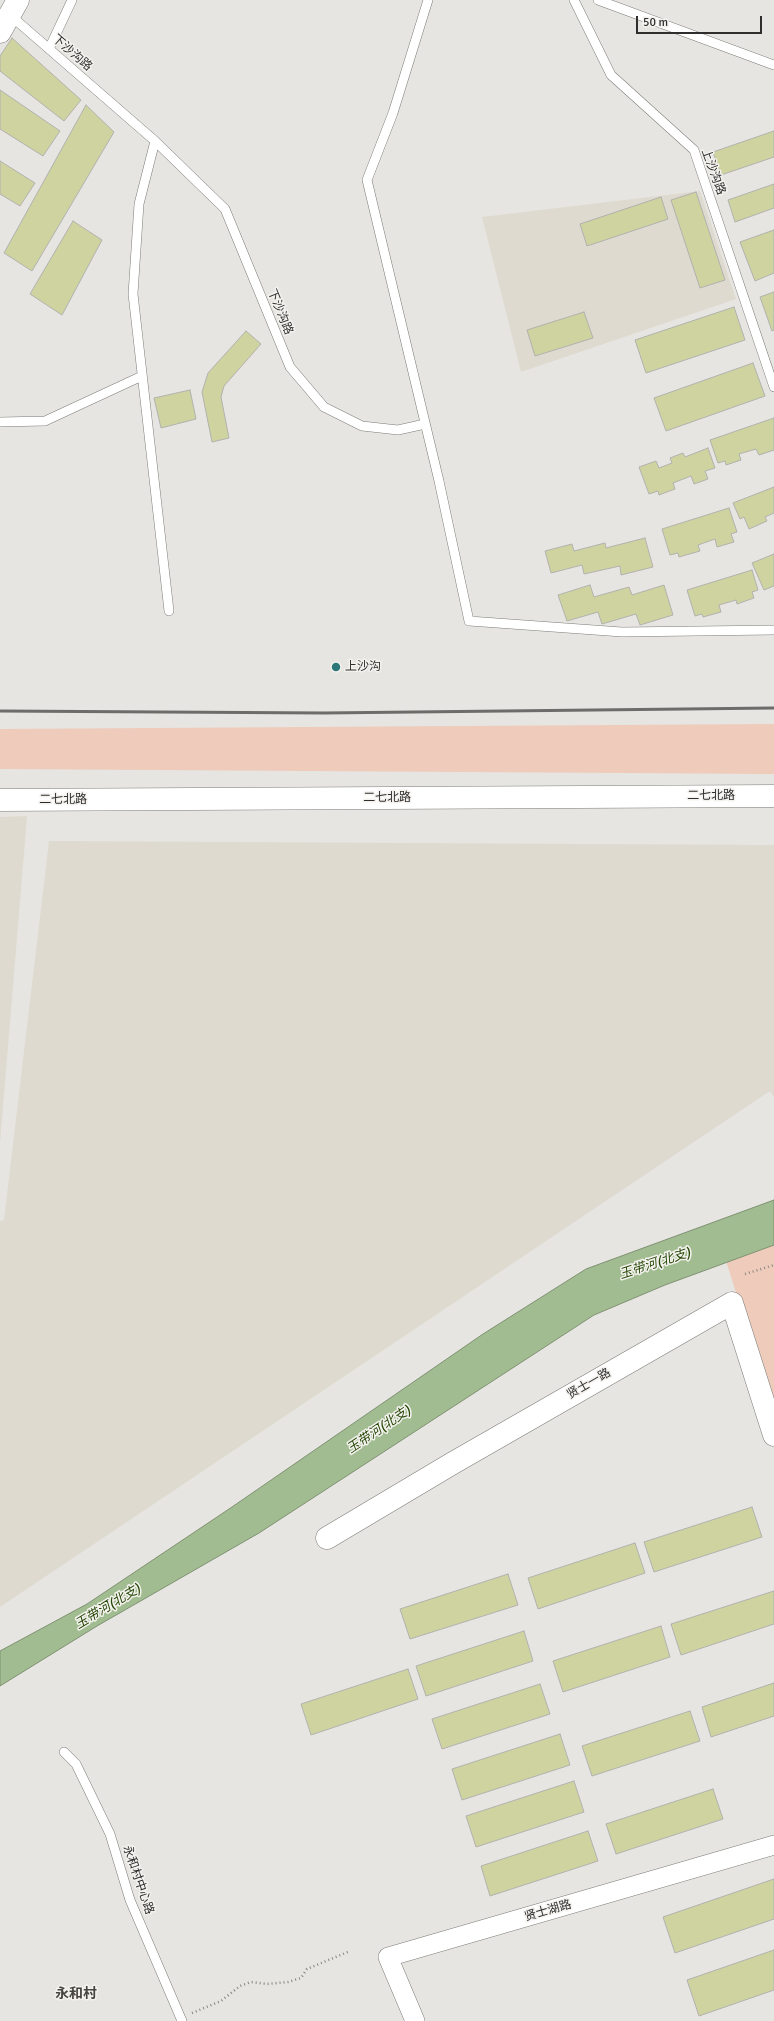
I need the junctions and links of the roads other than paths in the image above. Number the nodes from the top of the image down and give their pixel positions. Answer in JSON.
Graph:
{"nodes":[{"id":1,"x":72,"y":0,"type":"edge"},
{"id":2,"x":428,"y":0,"type":"edge"},
{"id":3,"x":574,"y":0,"type":"edge"},
{"id":4,"x":598,"y":0,"type":"edge"},
{"id":5,"x":9,"y":16,"type":"edge"},
{"id":6,"x":49,"y":48,"type":"junction"},
{"id":7,"x":774,"y":65,"type":"edge"},
{"id":8,"x":155,"y":141,"type":"junction"},
{"id":9,"x":142,"y":376,"type":"junction"},
{"id":10,"x":774,"y":387,"type":"edge"},
{"id":11,"x":0,"y":422,"type":"edge"},
{"id":12,"x":425,"y":424,"type":"junction"},
{"id":13,"x":169,"y":611,"type":"dead end"},
{"id":14,"x":774,"y":630,"type":"edge"},
{"id":15,"x":774,"y":796,"type":"edge"},
{"id":16,"x":0,"y":800,"type":"edge"},
{"id":17,"x":774,"y":1435,"type":"edge"},
{"id":18,"x":327,"y":1538,"type":"dead end"},
{"id":19,"x":64,"y":1752,"type":"dead end"},
{"id":20,"x":774,"y":1845,"type":"edge"},
{"id":21,"x":181,"y":2019,"type":"edge"},
{"id":22,"x":415,"y":2021,"type":"edge"}],
"edges":[{"from":1,"to":6,"type":"lane"},
{"from":2,"to":12,"type":"lane"},
{"from":3,"to":10,"type":"lane","name":"上沙沟路"},
{"from":4,"to":7,"type":"lane"},
{"from":5,"to":6,"type":"lane","name":"下沙沟路"},
{"from":6,"to":8,"type":"lane","name":"下沙沟路"},
{"from":8,"to":9,"type":"lane"},
{"from":8,"to":12,"type":"lane","name":"下沙沟路"},
{"from":9,"to":11,"type":"lane"},
{"from":9,"to":13,"type":"lane"},
{"from":12,"to":14,"type":"lane"},
{"from":15,"to":16,"type":"main road","name":"二七北路"},
{"from":17,"to":18,"type":"main road","name":"贤士一路"},
{"from":19,"to":21,"type":"lane","name":"永和村中心路"},
{"from":20,"to":22,"type":"street","name":"贤士湖路"}]}
